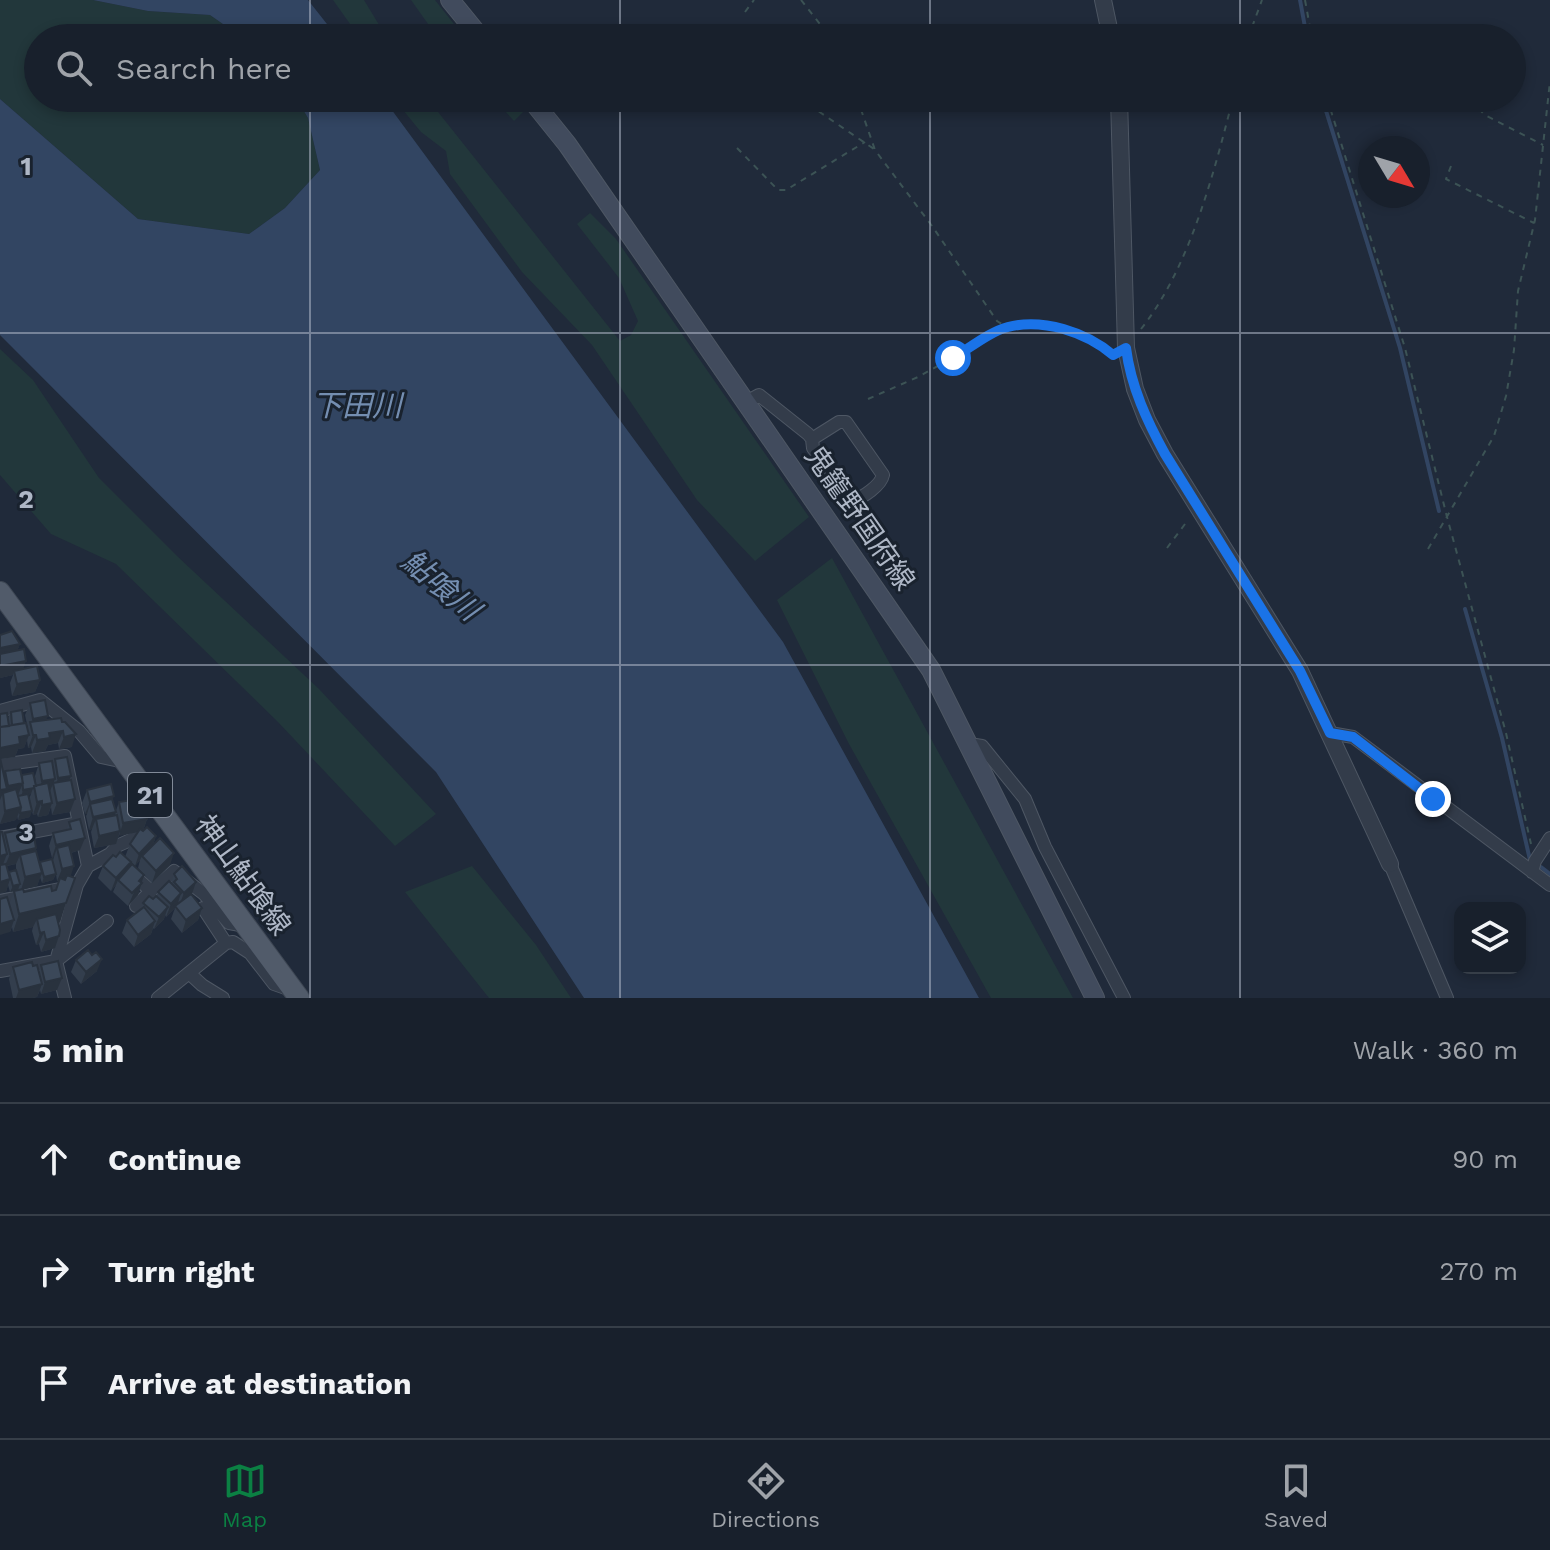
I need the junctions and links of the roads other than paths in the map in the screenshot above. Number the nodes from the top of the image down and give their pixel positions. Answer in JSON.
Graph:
{"nodes":[{"id":1,"x":450,"y":0,"type":"edge"},
{"id":2,"x":1103,"y":0,"type":"edge"},
{"id":3,"x":470,"y":24,"type":"edge"},
{"id":4,"x":1108,"y":24,"type":"edge"},
{"id":5,"x":541,"y":112,"type":"edge"},
{"id":6,"x":1119,"y":112,"type":"edge"},
{"id":7,"x":746,"y":402,"type":"junction"},
{"id":8,"x":812,"y":439,"type":"junction"},
{"id":9,"x":0,"y":592,"type":"edge"},
{"id":10,"x":0,"y":711,"type":"edge"},
{"id":11,"x":1330,"y":733,"type":"junction"},
{"id":12,"x":969,"y":744,"type":"junction"},
{"id":13,"x":126,"y":763,"type":"junction"},
{"id":14,"x":0,"y":765,"type":"edge"},
{"id":15,"x":79,"y":823,"type":"junction"},
{"id":16,"x":139,"y":836,"type":"edge"},
{"id":17,"x":0,"y":838,"type":"edge"},
{"id":18,"x":1550,"y":838,"type":"edge"},
{"id":19,"x":110,"y":854,"type":"junction"},
{"id":20,"x":1390,"y":864,"type":"joint"},
{"id":21,"x":88,"y":866,"type":"junction"},
{"id":22,"x":1534,"y":866,"type":"junction"},
{"id":23,"x":77,"y":885,"type":"junction"},
{"id":24,"x":1550,"y":885,"type":"edge"},
{"id":25,"x":151,"y":891,"type":"junction"},
{"id":26,"x":0,"y":901,"type":"edge"},
{"id":27,"x":136,"y":906,"type":"dead end"},
{"id":28,"x":203,"y":908,"type":"edge"},
{"id":29,"x":107,"y":921,"type":"dead end"},
{"id":30,"x":246,"y":926,"type":"junction"},
{"id":31,"x":226,"y":943,"type":"junction"},
{"id":32,"x":56,"y":961,"type":"junction"},
{"id":33,"x":0,"y":971,"type":"edge"},
{"id":34,"x":189,"y":973,"type":"junction"},
{"id":35,"x":296,"y":994,"type":"edge"},
{"id":36,"x":65,"y":998,"type":"edge"},
{"id":37,"x":158,"y":998,"type":"edge"},
{"id":38,"x":223,"y":998,"type":"edge"},
{"id":39,"x":1095,"y":998,"type":"edge"},
{"id":40,"x":1124,"y":998,"type":"edge"},
{"id":41,"x":1447,"y":998,"type":"edge"}],
"edges":[{"from":1,"to":3,"type":"main road"},
{"from":2,"to":4,"type":"street"},
{"from":5,"to":7,"type":"main road","name":"鬼籠野国府線"},
{"from":6,"to":11,"type":"street"},
{"from":7,"to":8,"type":"street"},
{"from":7,"to":12,"type":"main road","name":"鬼籠野国府線"},
{"from":8,"to":8,"type":"street"},
{"from":9,"to":13,"type":"main road","name":"神山鮎喰線","number":"21"},
{"from":10,"to":13,"type":"street"},
{"from":11,"to":20,"type":"street"},
{"from":11,"to":22,"type":"street"},
{"from":12,"to":39,"type":"main road","name":"鬼籠野国府線"},
{"from":12,"to":40,"type":"street"},
{"from":13,"to":30,"type":"main road","name":"神山鮎喰線","number":"21"},
{"from":14,"to":15,"type":"street"},
{"from":15,"to":17,"type":"street"},
{"from":15,"to":21,"type":"street"},
{"from":16,"to":19,"type":"street"},
{"from":18,"to":22,"type":"street"},
{"from":19,"to":21,"type":"street"},
{"from":19,"to":25,"type":"street"},
{"from":20,"to":41,"type":"street"},
{"from":21,"to":23,"type":"street"},
{"from":22,"to":24,"type":"street"},
{"from":23,"to":26,"type":"street"},
{"from":23,"to":32,"type":"street"},
{"from":25,"to":27,"type":"street"},
{"from":25,"to":30,"type":"street"},
{"from":28,"to":31,"type":"street"},
{"from":29,"to":32,"type":"street"},
{"from":30,"to":35,"type":"main road","name":"神山鮎喰線","number":"21"},
{"from":31,"to":34,"type":"street"},
{"from":31,"to":35,"type":"street"},
{"from":32,"to":33,"type":"street"},
{"from":32,"to":36,"type":"street"},
{"from":34,"to":37,"type":"street"},
{"from":34,"to":38,"type":"street"}]}
